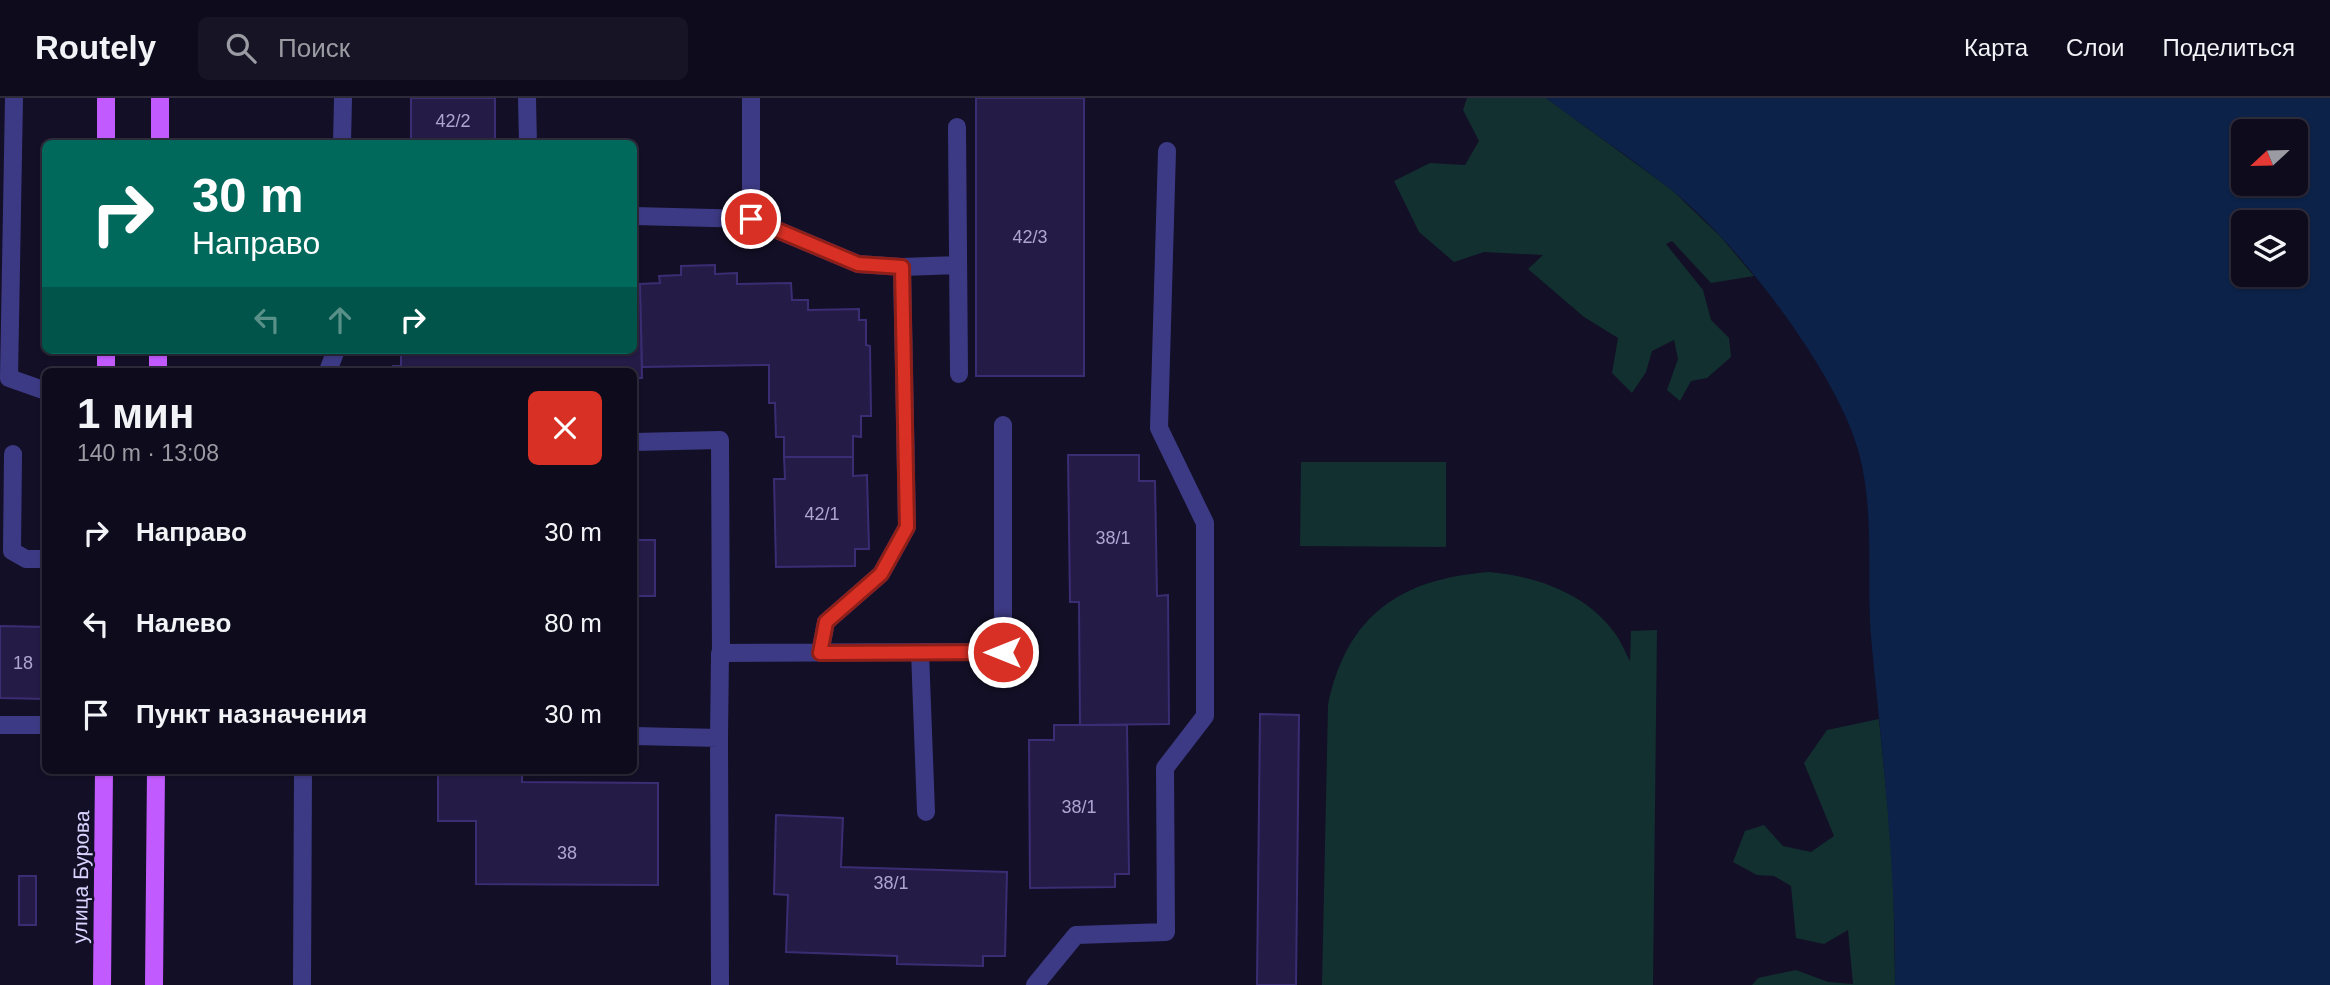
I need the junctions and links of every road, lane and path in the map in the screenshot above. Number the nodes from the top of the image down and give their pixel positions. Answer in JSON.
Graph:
{"nodes":[{"id":1,"x":14,"y":98,"type":"edge"},
{"id":2,"x":106,"y":98,"type":"edge"},
{"id":3,"x":160,"y":98,"type":"edge"},
{"id":4,"x":343,"y":98,"type":"edge"},
{"id":5,"x":527,"y":98,"type":"edge"},
{"id":6,"x":751,"y":98,"type":"edge"},
{"id":7,"x":957,"y":127,"type":"dead end"},
{"id":8,"x":106,"y":140,"type":"edge"},
{"id":9,"x":160,"y":140,"type":"edge"},
{"id":10,"x":342,"y":140,"type":"edge"},
{"id":11,"x":528,"y":140,"type":"edge"},
{"id":12,"x":1167,"y":151,"type":"dead end"},
{"id":13,"x":637,"y":216,"type":"edge"},
{"id":14,"x":751,"y":219,"type":"junction"},
{"id":15,"x":958,"y":265,"type":"junction"},
{"id":16,"x":902,"y":267,"type":"junction"},
{"id":17,"x":959,"y":373,"type":"dead end"},
{"id":18,"x":42,"y":390,"type":"edge"},
{"id":19,"x":1003,"y":425,"type":"dead end"},
{"id":20,"x":637,"y":442,"type":"edge"},
{"id":21,"x":13,"y":454,"type":"dead end"},
{"id":22,"x":42,"y":559,"type":"edge"},
{"id":23,"x":920,"y":652,"type":"junction"},
{"id":24,"x":820,"y":653,"type":"junction"},
{"id":25,"x":720,"y":659,"type":"junction"},
{"id":26,"x":0,"y":725,"type":"edge"},
{"id":27,"x":42,"y":725,"type":"edge"},
{"id":28,"x":637,"y":736,"type":"edge"},
{"id":29,"x":719,"y":738,"type":"junction"},
{"id":30,"x":104,"y":774,"type":"edge"},
{"id":31,"x":156,"y":774,"type":"edge"},
{"id":32,"x":303,"y":774,"type":"edge"},
{"id":33,"x":926,"y":812,"type":"dead end"},
{"id":34,"x":103,"y":985,"type":"edge"},
{"id":35,"x":154,"y":985,"type":"edge"},
{"id":36,"x":302,"y":985,"type":"edge"},
{"id":37,"x":720,"y":985,"type":"edge"},
{"id":38,"x":1035,"y":985,"type":"edge"}],
"edges":[{"from":1,"to":18,"type":"lane"},
{"from":2,"to":8,"type":"main road"},
{"from":3,"to":9,"type":"main road"},
{"from":4,"to":10,"type":"lane"},
{"from":5,"to":11,"type":"lane"},
{"from":6,"to":14,"type":"lane"},
{"from":7,"to":15,"type":"lane"},
{"from":12,"to":38,"type":"lane"},
{"from":13,"to":14,"type":"lane"},
{"from":14,"to":16,"type":"lane"},
{"from":15,"to":16,"type":"lane"},
{"from":15,"to":17,"type":"lane"},
{"from":16,"to":24,"type":"lane"},
{"from":19,"to":23,"type":"lane"},
{"from":20,"to":25,"type":"lane"},
{"from":21,"to":22,"type":"lane"},
{"from":23,"to":24,"type":"lane"},
{"from":23,"to":33,"type":"lane"},
{"from":24,"to":25,"type":"lane"},
{"from":25,"to":29,"type":"lane"},
{"from":26,"to":27,"type":"lane"},
{"from":28,"to":29,"type":"lane"},
{"from":29,"to":37,"type":"lane"},
{"from":30,"to":34,"type":"main road","name":"улица Бурова"},
{"from":31,"to":35,"type":"main road"},
{"from":32,"to":36,"type":"lane"}]}
